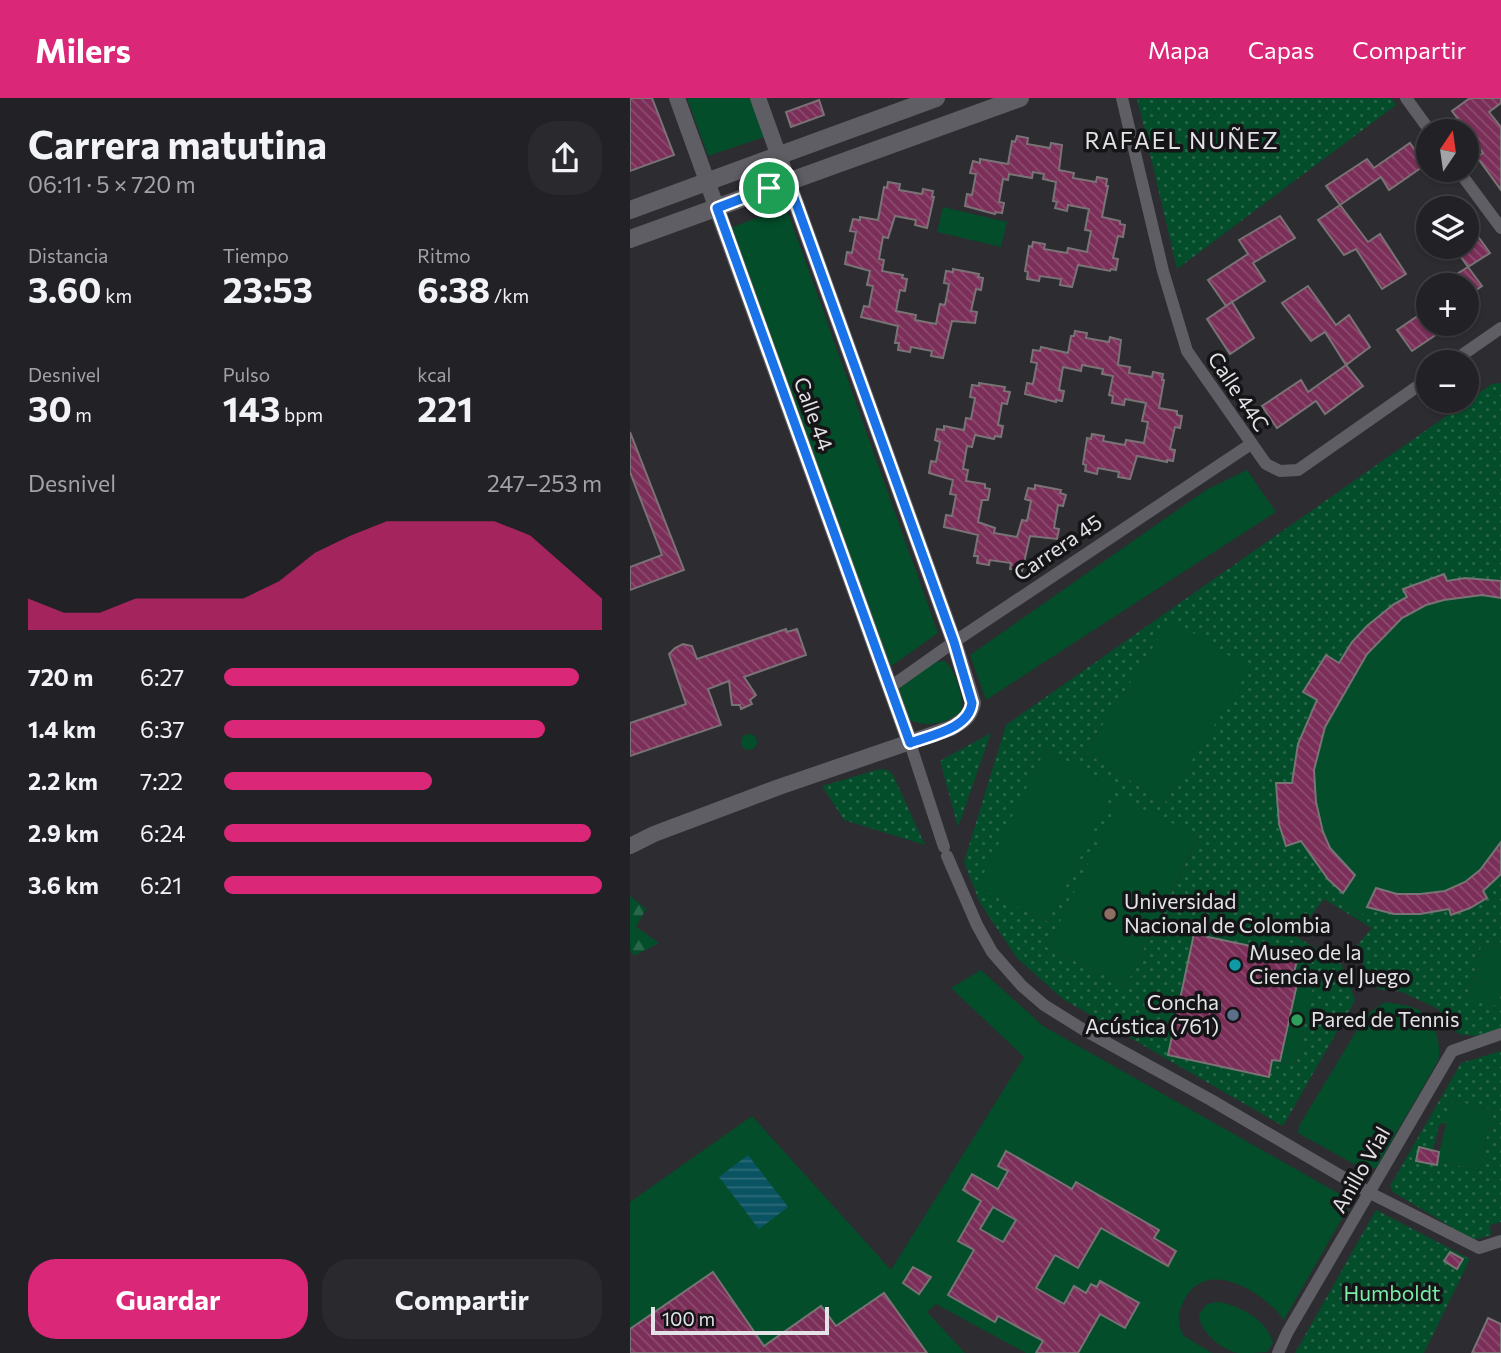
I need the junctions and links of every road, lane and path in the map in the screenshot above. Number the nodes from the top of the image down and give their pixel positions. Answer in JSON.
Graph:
{"nodes":[{"id":1,"x":677,"y":98,"type":"edge"},
{"id":2,"x":758,"y":98,"type":"edge"},
{"id":3,"x":936,"y":98,"type":"edge"},
{"id":4,"x":1020,"y":98,"type":"edge"},
{"id":5,"x":1122,"y":98,"type":"edge"},
{"id":6,"x":1406,"y":98,"type":"edge"},
{"id":7,"x":1421,"y":119,"type":"edge"},
{"id":8,"x":779,"y":155,"type":"junction"},
{"id":9,"x":707,"y":181,"type":"junction"},
{"id":10,"x":788,"y":181,"type":"junction"},
{"id":11,"x":1467,"y":182,"type":"edge"},
{"id":12,"x":717,"y":208,"type":"junction"},
{"id":13,"x":630,"y":210,"type":"edge"},
{"id":14,"x":1501,"y":228,"type":"edge"},
{"id":15,"x":630,"y":239,"type":"edge"},
{"id":16,"x":1501,"y":328,"type":"edge"},
{"id":17,"x":1469,"y":350,"type":"edge"},
{"id":18,"x":1416,"y":388,"type":"edge"},
{"id":19,"x":1251,"y":444,"type":"junction"},
{"id":20,"x":954,"y":642,"type":"junction"},
{"id":21,"x":889,"y":688,"type":"junction"},
{"id":22,"x":910,"y":743,"type":"junction"},
{"id":23,"x":630,"y":846,"type":"edge"},
{"id":24,"x":1501,"y":1034,"type":"edge"},
{"id":25,"x":1370,"y":1193,"type":"junction"},
{"id":26,"x":1501,"y":1241,"type":"edge"},
{"id":27,"x":1278,"y":1353,"type":"edge"}],
"edges":[{"from":1,"to":9,"type":"street","name":"Calle 44"},
{"from":2,"to":8,"type":"street"},
{"from":3,"to":8,"type":"main road"},
{"from":4,"to":10,"type":"main road"},
{"from":5,"to":19,"type":"street","name":"Calle 44C"},
{"from":6,"to":7,"type":"street"},
{"from":8,"to":9,"type":"main road"},
{"from":8,"to":10,"type":"street"},
{"from":9,"to":12,"type":"street","name":"Calle 44"},
{"from":9,"to":13,"type":"main road"},
{"from":10,"to":12,"type":"main road"},
{"from":10,"to":20,"type":"street"},
{"from":11,"to":14,"type":"street"},
{"from":12,"to":15,"type":"main road"},
{"from":12,"to":21,"type":"street","name":"Calle 44"},
{"from":16,"to":17,"type":"street"},
{"from":18,"to":19,"type":"street","name":"Calle 44C"},
{"from":19,"to":20,"type":"street","name":"Carrera 45"},
{"from":20,"to":21,"type":"street","name":"Carrera 45"},
{"from":20,"to":22,"type":"street"},
{"from":21,"to":22,"type":"street","name":"Calle 44"},
{"from":22,"to":23,"type":"street"},
{"from":22,"to":25,"type":"street"},
{"from":24,"to":25,"type":"street","name":"Anillo Vial"},
{"from":25,"to":26,"type":"street"},
{"from":25,"to":27,"type":"street","name":"Anillo Vial"}]}
